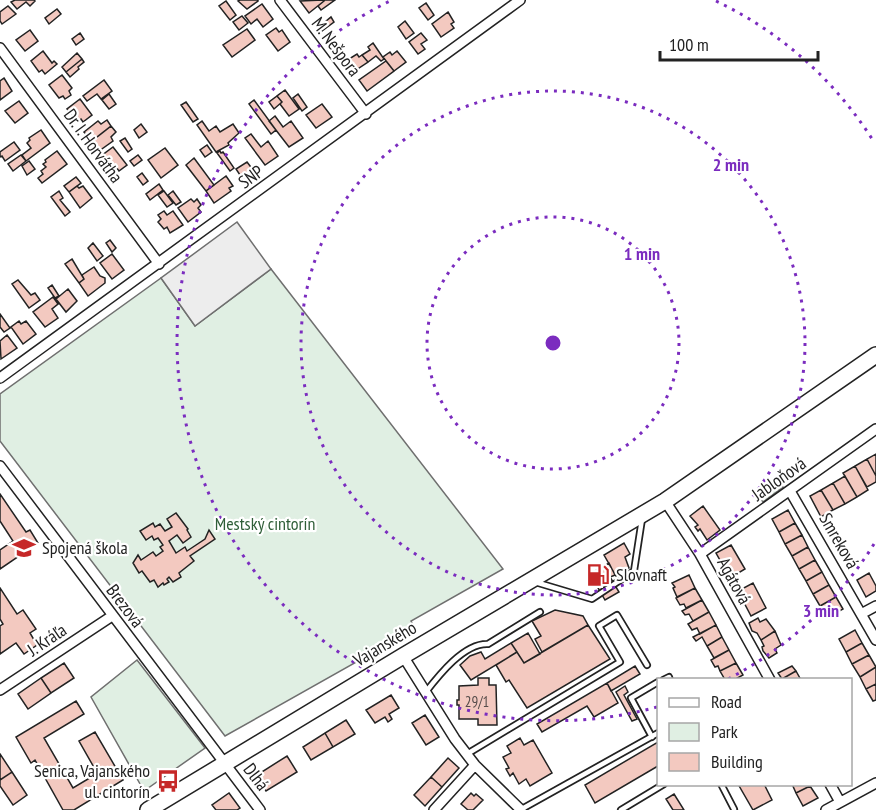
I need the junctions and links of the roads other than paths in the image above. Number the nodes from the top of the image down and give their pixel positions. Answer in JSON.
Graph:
{"nodes":[{"id":1,"x":280,"y":0,"type":"edge"},
{"id":2,"x":520,"y":0,"type":"edge"},
{"id":3,"x":505,"y":4,"type":"edge"},
{"id":4,"x":0,"y":48,"type":"edge"},
{"id":5,"x":366,"y":114,"type":"junction"},
{"id":6,"x":159,"y":264,"type":"junction"},
{"id":7,"x":876,"y":355,"type":"edge"},
{"id":8,"x":0,"y":378,"type":"edge"},
{"id":9,"x":876,"y":429,"type":"edge"},
{"id":10,"x":0,"y":466,"type":"edge"},
{"id":11,"x":790,"y":491,"type":"junction"},
{"id":12,"x":665,"y":501,"type":"junction"},
{"id":13,"x":643,"y":513,"type":"junction"},
{"id":14,"x":700,"y":554,"type":"junction"},
{"id":15,"x":530,"y":581,"type":"junction"},
{"id":16,"x":876,"y":606,"type":"edge"},
{"id":17,"x":540,"y":612,"type":"dead end"},
{"id":18,"x":861,"y":614,"type":"junction"},
{"id":19,"x":112,"y":616,"type":"junction"},
{"id":20,"x":876,"y":639,"type":"edge"},
{"id":21,"x":403,"y":656,"type":"junction"},
{"id":22,"x":647,"y":665,"type":"dead end"},
{"id":23,"x":769,"y":678,"type":"edge"},
{"id":24,"x":657,"y":683,"type":"edge"},
{"id":25,"x":0,"y":690,"type":"edge"},
{"id":26,"x":425,"y":693,"type":"junction"},
{"id":27,"x":657,"y":734,"type":"edge"},
{"id":28,"x":652,"y":737,"type":"junction"},
{"id":29,"x":467,"y":754,"type":"junction"},
{"id":30,"x":225,"y":764,"type":"junction"},
{"id":31,"x":475,"y":765,"type":"junction"},
{"id":32,"x":876,"y":783,"type":"edge"},
{"id":33,"x":661,"y":786,"type":"edge"},
{"id":34,"x":722,"y":786,"type":"edge"},
{"id":35,"x":831,"y":786,"type":"edge"},
{"id":36,"x":840,"y":802,"type":"junction"},
{"id":37,"x":734,"y":809,"type":"edge"},
{"id":38,"x":148,"y":810,"type":"edge"},
{"id":39,"x":260,"y":810,"type":"edge"},
{"id":40,"x":434,"y":810,"type":"edge"},
{"id":41,"x":521,"y":810,"type":"edge"},
{"id":42,"x":621,"y":810,"type":"edge"},
{"id":43,"x":826,"y":810,"type":"edge"}],
"edges":[{"from":1,"to":5,"type":"street","name":"M. Nešpora"},
{"from":2,"to":3,"type":"street","name":"SNP"},
{"from":3,"to":5,"type":"street","name":"SNP"},
{"from":4,"to":6,"type":"street","name":"Dr. I. Horvátha"},
{"from":5,"to":6,"type":"street","name":"SNP"},
{"from":6,"to":8,"type":"street","name":"SNP"},
{"from":7,"to":12,"type":"main road","name":"Vajanského"},
{"from":9,"to":11,"type":"street","name":"Jabloňová"},
{"from":10,"to":19,"type":"street","name":"Brezová"},
{"from":11,"to":14,"type":"street","name":"Jabloňová"},
{"from":11,"to":18,"type":"street","name":"Smreková"},
{"from":12,"to":13,"type":"main road","name":"Vajanského"},
{"from":12,"to":14,"type":"street","name":"Agátová"},
{"from":13,"to":15,"type":"main road","name":"Vajanského"},
{"from":13,"to":15,"type":"lane"},
{"from":14,"to":23,"type":"street","name":"Agátová"},
{"from":15,"to":21,"type":"main road","name":"Vajanského"},
{"from":16,"to":18,"type":"street"},
{"from":17,"to":26,"type":"lane"},
{"from":18,"to":20,"type":"street","name":"Smreková"},
{"from":19,"to":25,"type":"street","name":"J. Kráľa"},
{"from":19,"to":30,"type":"street","name":"Brezová"},
{"from":21,"to":26,"type":"street"},
{"from":21,"to":30,"type":"main road","name":"Vajanského"},
{"from":22,"to":29,"type":"lane"},
{"from":24,"to":28,"type":"lane"},
{"from":26,"to":29,"type":"street"},
{"from":27,"to":28,"type":"lane"},
{"from":28,"to":41,"type":"lane"},
{"from":29,"to":31,"type":"street"},
{"from":30,"to":38,"type":"main road","name":"Vajanského"},
{"from":30,"to":39,"type":"street","name":"Dlhá"},
{"from":31,"to":40,"type":"street"},
{"from":31,"to":41,"type":"street"},
{"from":32,"to":36,"type":"street"},
{"from":33,"to":42,"type":"lane"},
{"from":34,"to":37,"type":"lane"},
{"from":35,"to":36,"type":"street"},
{"from":36,"to":43,"type":"street"}]}
